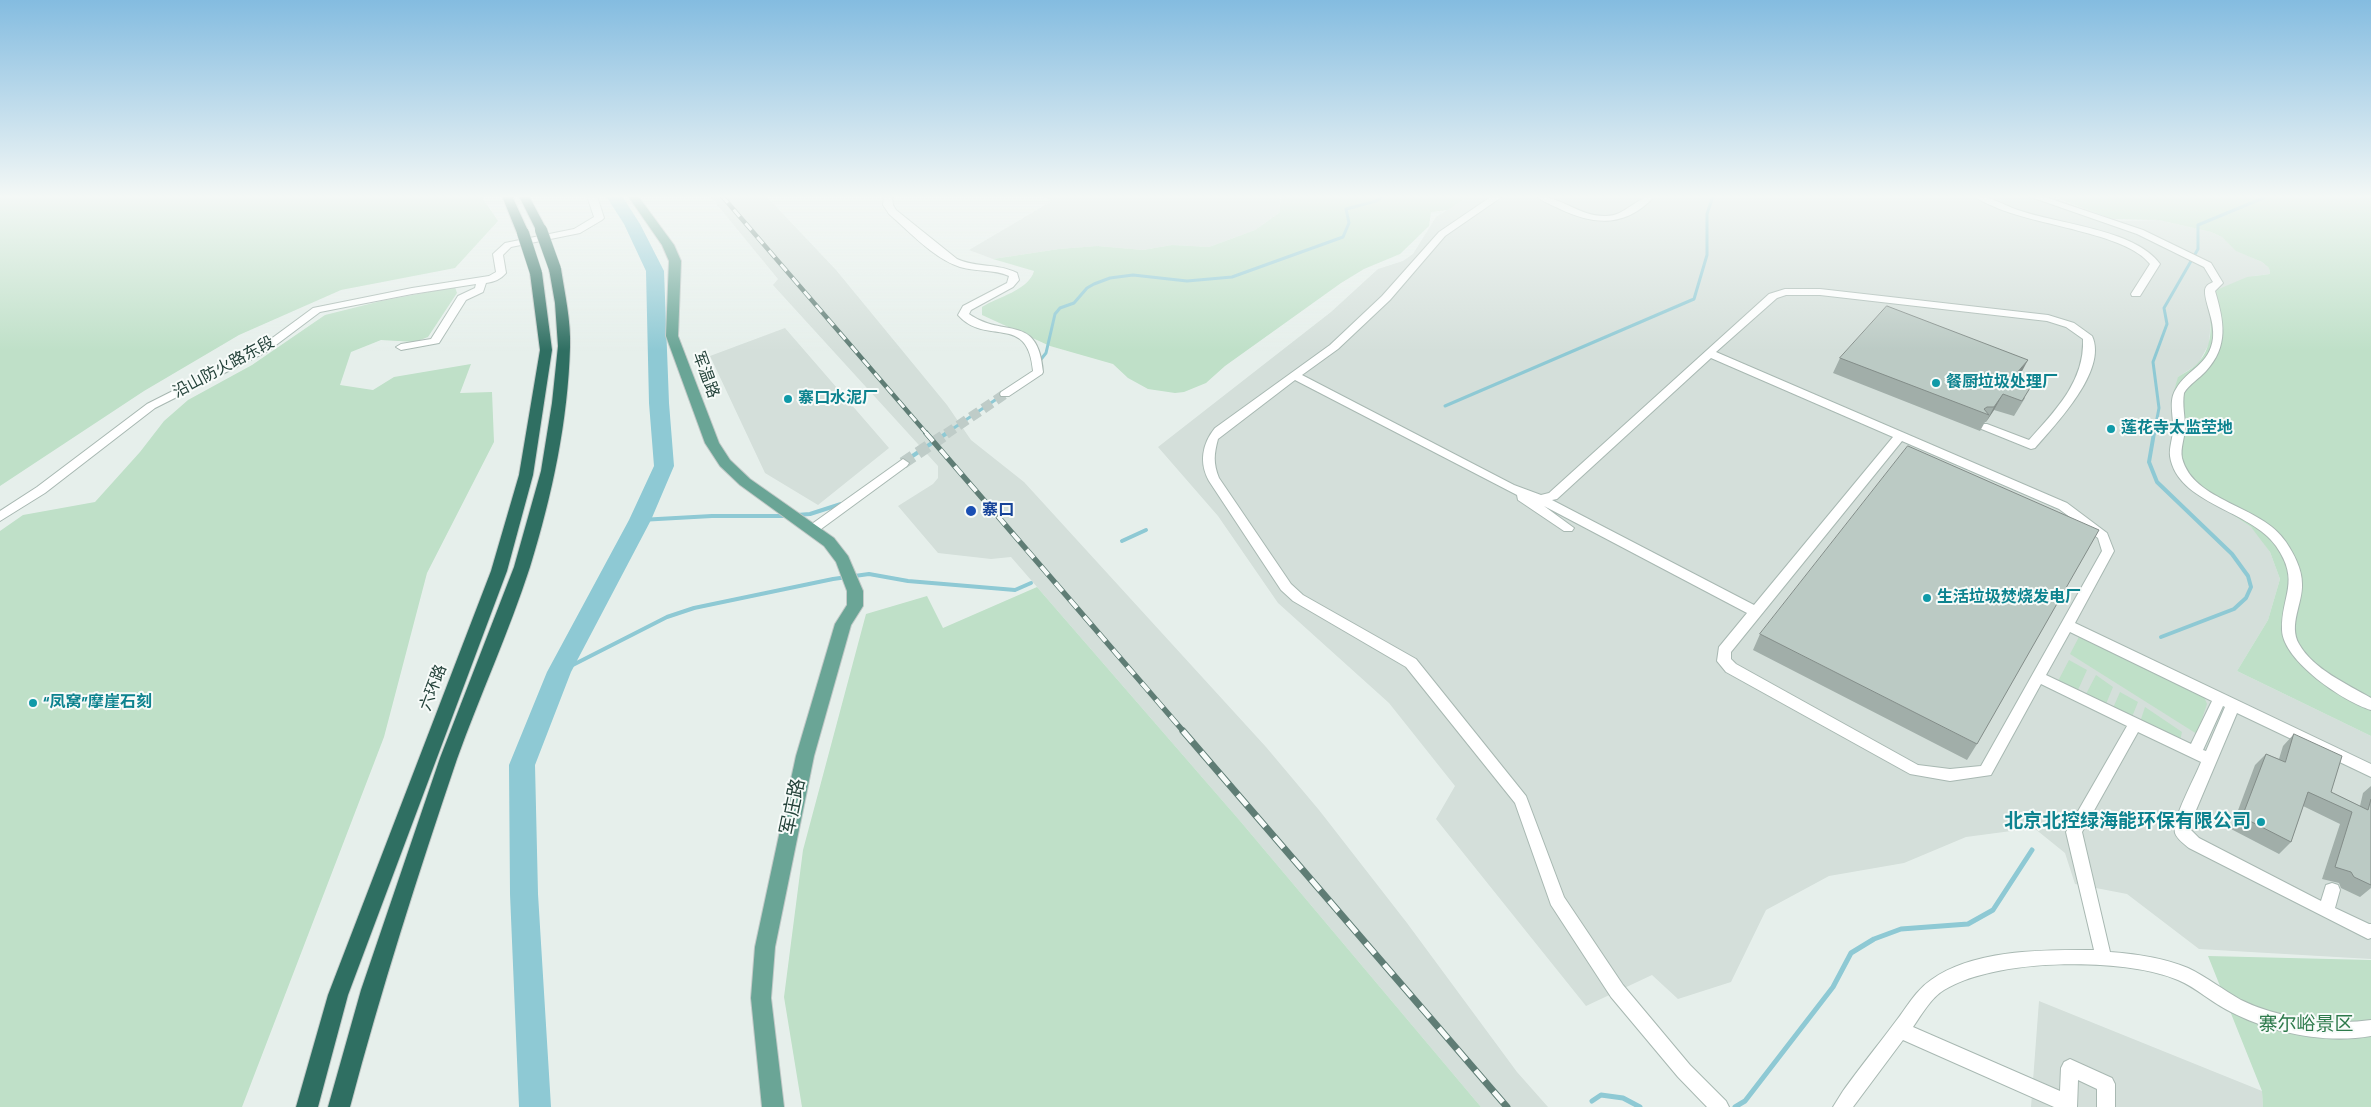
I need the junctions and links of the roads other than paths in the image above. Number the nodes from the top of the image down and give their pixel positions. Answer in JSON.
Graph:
{"nodes":[{"id":1,"x":505,"y":248,"type":"edge"},
{"id":2,"x":528,"y":248,"type":"edge"},
{"id":3,"x":547,"y":248,"type":"edge"},
{"id":4,"x":669,"y":248,"type":"edge"},
{"id":5,"x":937,"y":248,"type":"edge"},
{"id":6,"x":1430,"y":248,"type":"edge"},
{"id":7,"x":2137,"y":248,"type":"edge"},
{"id":8,"x":2173,"y":248,"type":"edge"},
{"id":9,"x":482,"y":280,"type":"junction"},
{"id":10,"x":2136,"y":294,"type":"dead end"},
{"id":11,"x":401,"y":348,"type":"dead end"},
{"id":12,"x":1710,"y":354,"type":"junction"},
{"id":13,"x":1295,"y":376,"type":"junction"},
{"id":14,"x":1005,"y":394,"type":"tunnel mouth"},
{"id":15,"x":1983,"y":426,"type":"edge"},
{"id":16,"x":1900,"y":436,"type":"junction"},
{"id":17,"x":903,"y":463,"type":"tunnel mouth"},
{"id":18,"x":1510,"y":488,"type":"junction"},
{"id":19,"x":1540,"y":499,"type":"junction"},
{"id":20,"x":0,"y":517,"type":"edge"},
{"id":21,"x":1568,"y":528,"type":"dead end"},
{"id":22,"x":812,"y":529,"type":"junction"},
{"id":23,"x":1756,"y":612,"type":"junction"},
{"id":24,"x":2067,"y":625,"type":"junction"},
{"id":25,"x":2038,"y":677,"type":"junction"},
{"id":26,"x":2227,"y":702,"type":"junction"},
{"id":27,"x":2371,"y":705,"type":"edge"},
{"id":28,"x":2135,"y":724,"type":"junction"},
{"id":29,"x":2194,"y":753,"type":"junction"},
{"id":30,"x":2210,"y":760,"type":"junction"},
{"id":31,"x":2371,"y":771,"type":"edge"},
{"id":32,"x":2332,"y":890,"type":"dead end"},
{"id":33,"x":2326,"y":911,"type":"junction"},
{"id":34,"x":2371,"y":931,"type":"edge"},
{"id":35,"x":2104,"y":959,"type":"junction"},
{"id":36,"x":2371,"y":1028,"type":"edge"},
{"id":37,"x":1900,"y":1030,"type":"junction"},
{"id":38,"x":2068,"y":1105,"type":"edge"},
{"id":39,"x":307,"y":1107,"type":"edge"},
{"id":40,"x":338,"y":1107,"type":"edge"},
{"id":41,"x":773,"y":1107,"type":"edge"},
{"id":42,"x":1720,"y":1107,"type":"edge"},
{"id":43,"x":1842,"y":1107,"type":"edge"},
{"id":44,"x":2106,"y":1107,"type":"edge"}],
"edges":[{"from":1,"to":9,"type":"street","name":"沿山防火路东段"},
{"from":2,"to":39,"type":"highway","name":"六环路","bridge":true},
{"from":3,"to":40,"type":"highway","bridge":true},
{"from":4,"to":22,"type":"main road","name":"军温路"},
{"from":5,"to":14,"type":"street"},
{"from":6,"to":13,"type":"street"},
{"from":7,"to":10,"type":"street"},
{"from":8,"to":27,"type":"street"},
{"from":9,"to":11,"type":"street"},
{"from":9,"to":20,"type":"street","name":"沿山防火路东段"},
{"from":12,"to":15,"type":"street"},
{"from":12,"to":16,"type":"street"},
{"from":12,"to":19,"type":"street"},
{"from":13,"to":18,"type":"street"},
{"from":13,"to":42,"type":"street"},
{"from":16,"to":23,"type":"street"},
{"from":16,"to":24,"type":"street"},
{"from":17,"to":22,"type":"street"},
{"from":18,"to":19,"type":"street"},
{"from":18,"to":21,"type":"street"},
{"from":19,"to":23,"type":"street"},
{"from":22,"to":41,"type":"main road","name":"军庄路"},
{"from":23,"to":25,"type":"street"},
{"from":24,"to":25,"type":"street"},
{"from":24,"to":26,"type":"street"},
{"from":25,"to":28,"type":"street"},
{"from":26,"to":29,"type":"street"},
{"from":26,"to":30,"type":"street"},
{"from":26,"to":31,"type":"street"},
{"from":28,"to":29,"type":"street"},
{"from":28,"to":35,"type":"street"},
{"from":29,"to":30,"type":"street"},
{"from":30,"to":33,"type":"street"},
{"from":32,"to":33,"type":"street"},
{"from":33,"to":34,"type":"street"},
{"from":35,"to":36,"type":"street"},
{"from":35,"to":37,"type":"street"},
{"from":37,"to":38,"type":"street"},
{"from":37,"to":43,"type":"street"},
{"from":38,"to":44,"type":"street"}]}
